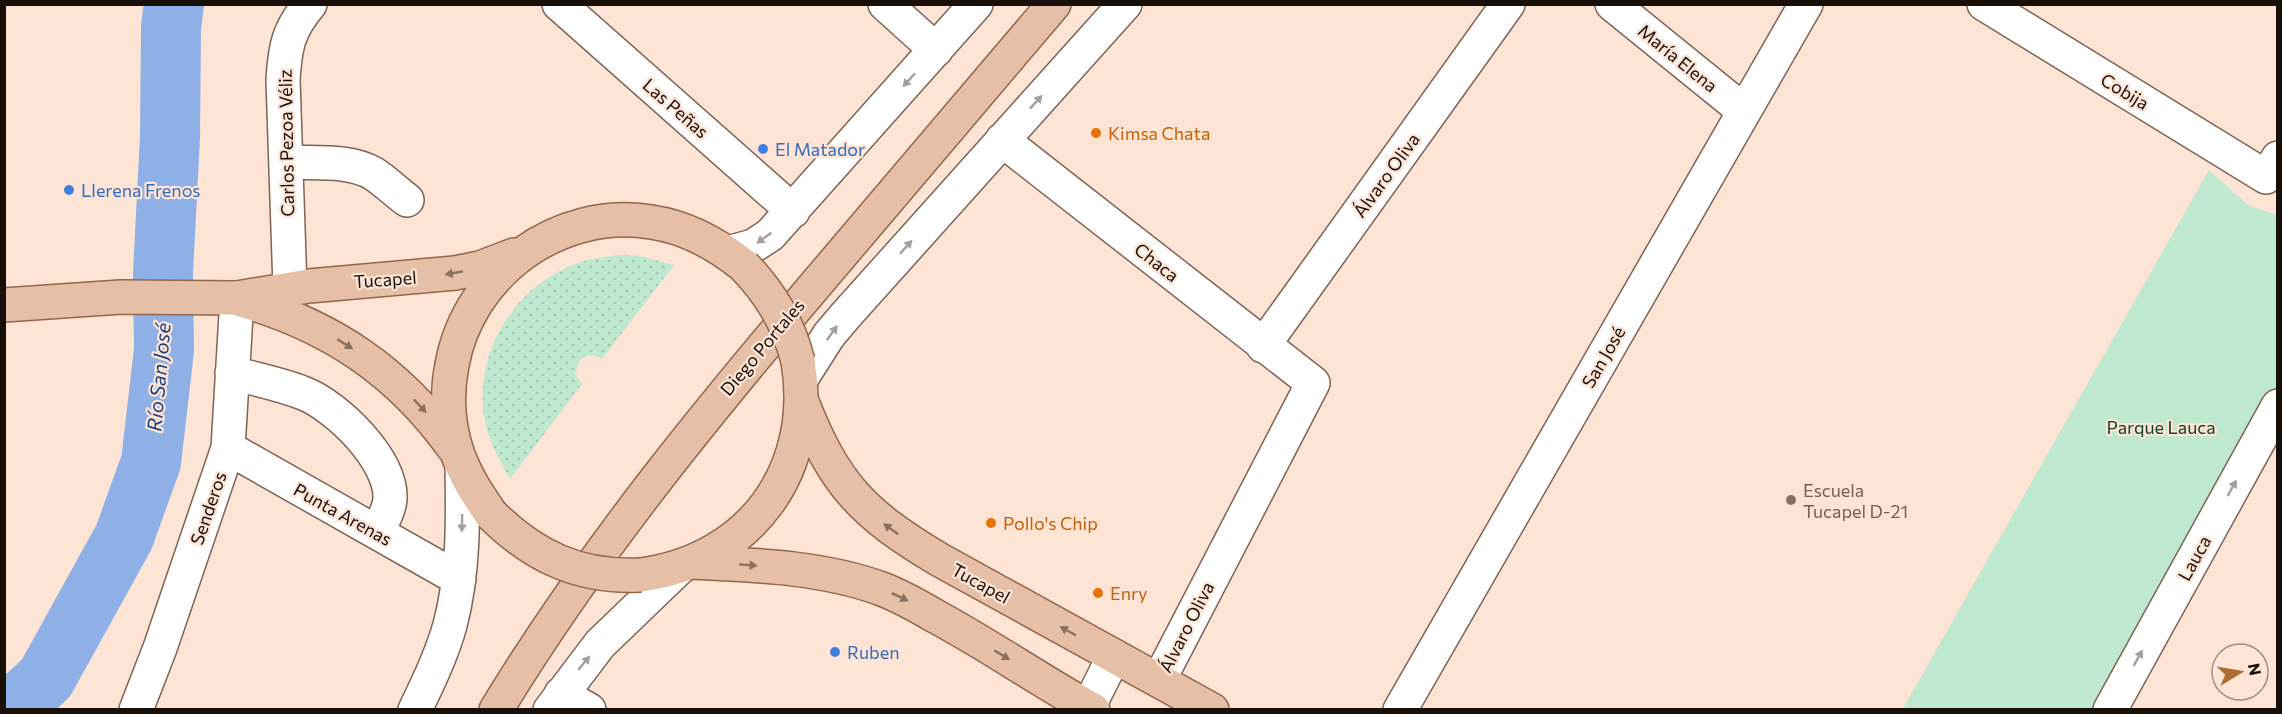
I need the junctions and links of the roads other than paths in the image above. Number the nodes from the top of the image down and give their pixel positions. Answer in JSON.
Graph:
{"nodes":[{"id":1,"x":310,"y":4,"type":"edge"},
{"id":2,"x":559,"y":4,"type":"edge"},
{"id":3,"x":885,"y":4,"type":"edge"},
{"id":4,"x":976,"y":4,"type":"edge"},
{"id":5,"x":1054,"y":4,"type":"edge"},
{"id":6,"x":1125,"y":4,"type":"edge"},
{"id":7,"x":1509,"y":4,"type":"edge"},
{"id":8,"x":1612,"y":4,"type":"edge"},
{"id":9,"x":1806,"y":4,"type":"edge"},
{"id":10,"x":1984,"y":4,"type":"edge"},
{"id":11,"x":936,"y":50,"type":"junction"},
{"id":12,"x":1744,"y":111,"type":"junction"},
{"id":13,"x":1002,"y":140,"type":"junction"},
{"id":14,"x":286,"y":162,"type":"junction"},
{"id":15,"x":2272,"y":167,"type":"edge"},
{"id":16,"x":407,"y":200,"type":"dead end"},
{"id":17,"x":793,"y":211,"type":"junction"},
{"id":18,"x":529,"y":248,"type":"junction"},
{"id":19,"x":736,"y":260,"type":"junction"},
{"id":20,"x":290,"y":288,"type":"junction"},
{"id":21,"x":237,"y":298,"type":"junction"},
{"id":22,"x":4,"y":305,"type":"edge"},
{"id":23,"x":1263,"y":346,"type":"junction"},
{"id":24,"x":232,"y":373,"type":"junction"},
{"id":25,"x":800,"y":381,"type":"junction"},
{"id":26,"x":1313,"y":383,"type":"joint"},
{"id":27,"x":2277,"y":406,"type":"edge"},
{"id":28,"x":228,"y":448,"type":"junction"},
{"id":29,"x":459,"y":459,"type":"junction"},
{"id":30,"x":376,"y":532,"type":"junction"},
{"id":31,"x":685,"y":565,"type":"junction"},
{"id":32,"x":459,"y":579,"type":"junction"},
{"id":33,"x":1114,"y":656,"type":"junction"},
{"id":34,"x":1159,"y":680,"type":"junction"},
{"id":35,"x":555,"y":702,"type":"edge"},
{"id":36,"x":2122,"y":705,"type":"edge"},
{"id":37,"x":146,"y":706,"type":"edge"},
{"id":38,"x":1089,"y":709,"type":"edge"},
{"id":39,"x":415,"y":710,"type":"edge"},
{"id":40,"x":496,"y":710,"type":"edge"},
{"id":41,"x":589,"y":710,"type":"edge"},
{"id":42,"x":1212,"y":710,"type":"edge"},
{"id":43,"x":1400,"y":710,"type":"edge"}],
"edges":[{"from":1,"to":14,"type":"street","name":"Carlos Pezoa Véliz"},
{"from":2,"to":17,"type":"street","name":"Las Peñas"},
{"from":3,"to":11,"type":"street"},
{"from":4,"to":11,"type":"street"},
{"from":5,"to":40,"type":"main road","name":"Diego Portales"},
{"from":13,"to":6,"type":"street","one_way":true},
{"from":7,"to":23,"type":"street","name":"Álvaro Oliva"},
{"from":8,"to":12,"type":"street","name":"María Elena"},
{"from":9,"to":12,"type":"street","name":"San José"},
{"from":10,"to":15,"type":"street","name":"Cobija"},
{"from":11,"to":17,"type":"street","one_way":true},
{"from":12,"to":43,"type":"street","name":"San José"},
{"from":13,"to":23,"type":"street","name":"Chaca"},
{"from":25,"to":13,"type":"street","one_way":true},
{"from":14,"to":16,"type":"street"},
{"from":14,"to":20,"type":"street","name":"Carlos Pezoa Véliz"},
{"from":17,"to":19,"type":"street","one_way":true},
{"from":18,"to":19,"type":"main road","name":"Tucapel"},
{"from":18,"to":20,"type":"main road","name":"Tucapel","one_way":true},
{"from":18,"to":29,"type":"main road"},
{"from":19,"to":25,"type":"main road","name":"Tucapel","bridge":true},
{"from":20,"to":21,"type":"main road","name":"Tucapel"},
{"from":21,"to":22,"type":"main road","name":"Tucapel"},
{"from":21,"to":24,"type":"street","name":"Senderos"},
{"from":21,"to":29,"type":"main road","name":"Tucapel","one_way":true},
{"from":23,"to":26,"type":"street","name":"Chaca"},
{"from":24,"to":28,"type":"street","name":"Senderos"},
{"from":24,"to":30,"type":"street"},
{"from":25,"to":31,"type":"main road"},
{"from":33,"to":25,"type":"main road","name":"Tucapel","one_way":true},
{"from":26,"to":34,"type":"street","name":"Álvaro Oliva"},
{"from":36,"to":27,"type":"street","name":"Lauca","one_way":true},
{"from":28,"to":30,"type":"street","name":"Punta Arenas"},
{"from":28,"to":37,"type":"street","name":"Senderos"},
{"from":29,"to":31,"type":"main road","bridge":true},
{"from":29,"to":32,"type":"street","one_way":true},
{"from":30,"to":32,"type":"street","name":"Punta Arenas"},
{"from":35,"to":31,"type":"street","one_way":true},
{"from":31,"to":38,"type":"main road","one_way":true},
{"from":32,"to":39,"type":"street"},
{"from":33,"to":34,"type":"main road","name":"Tucapel"},
{"from":33,"to":38,"type":"street"},
{"from":34,"to":42,"type":"main road","name":"Tucapel"},
{"from":35,"to":41,"type":"street"}]}
